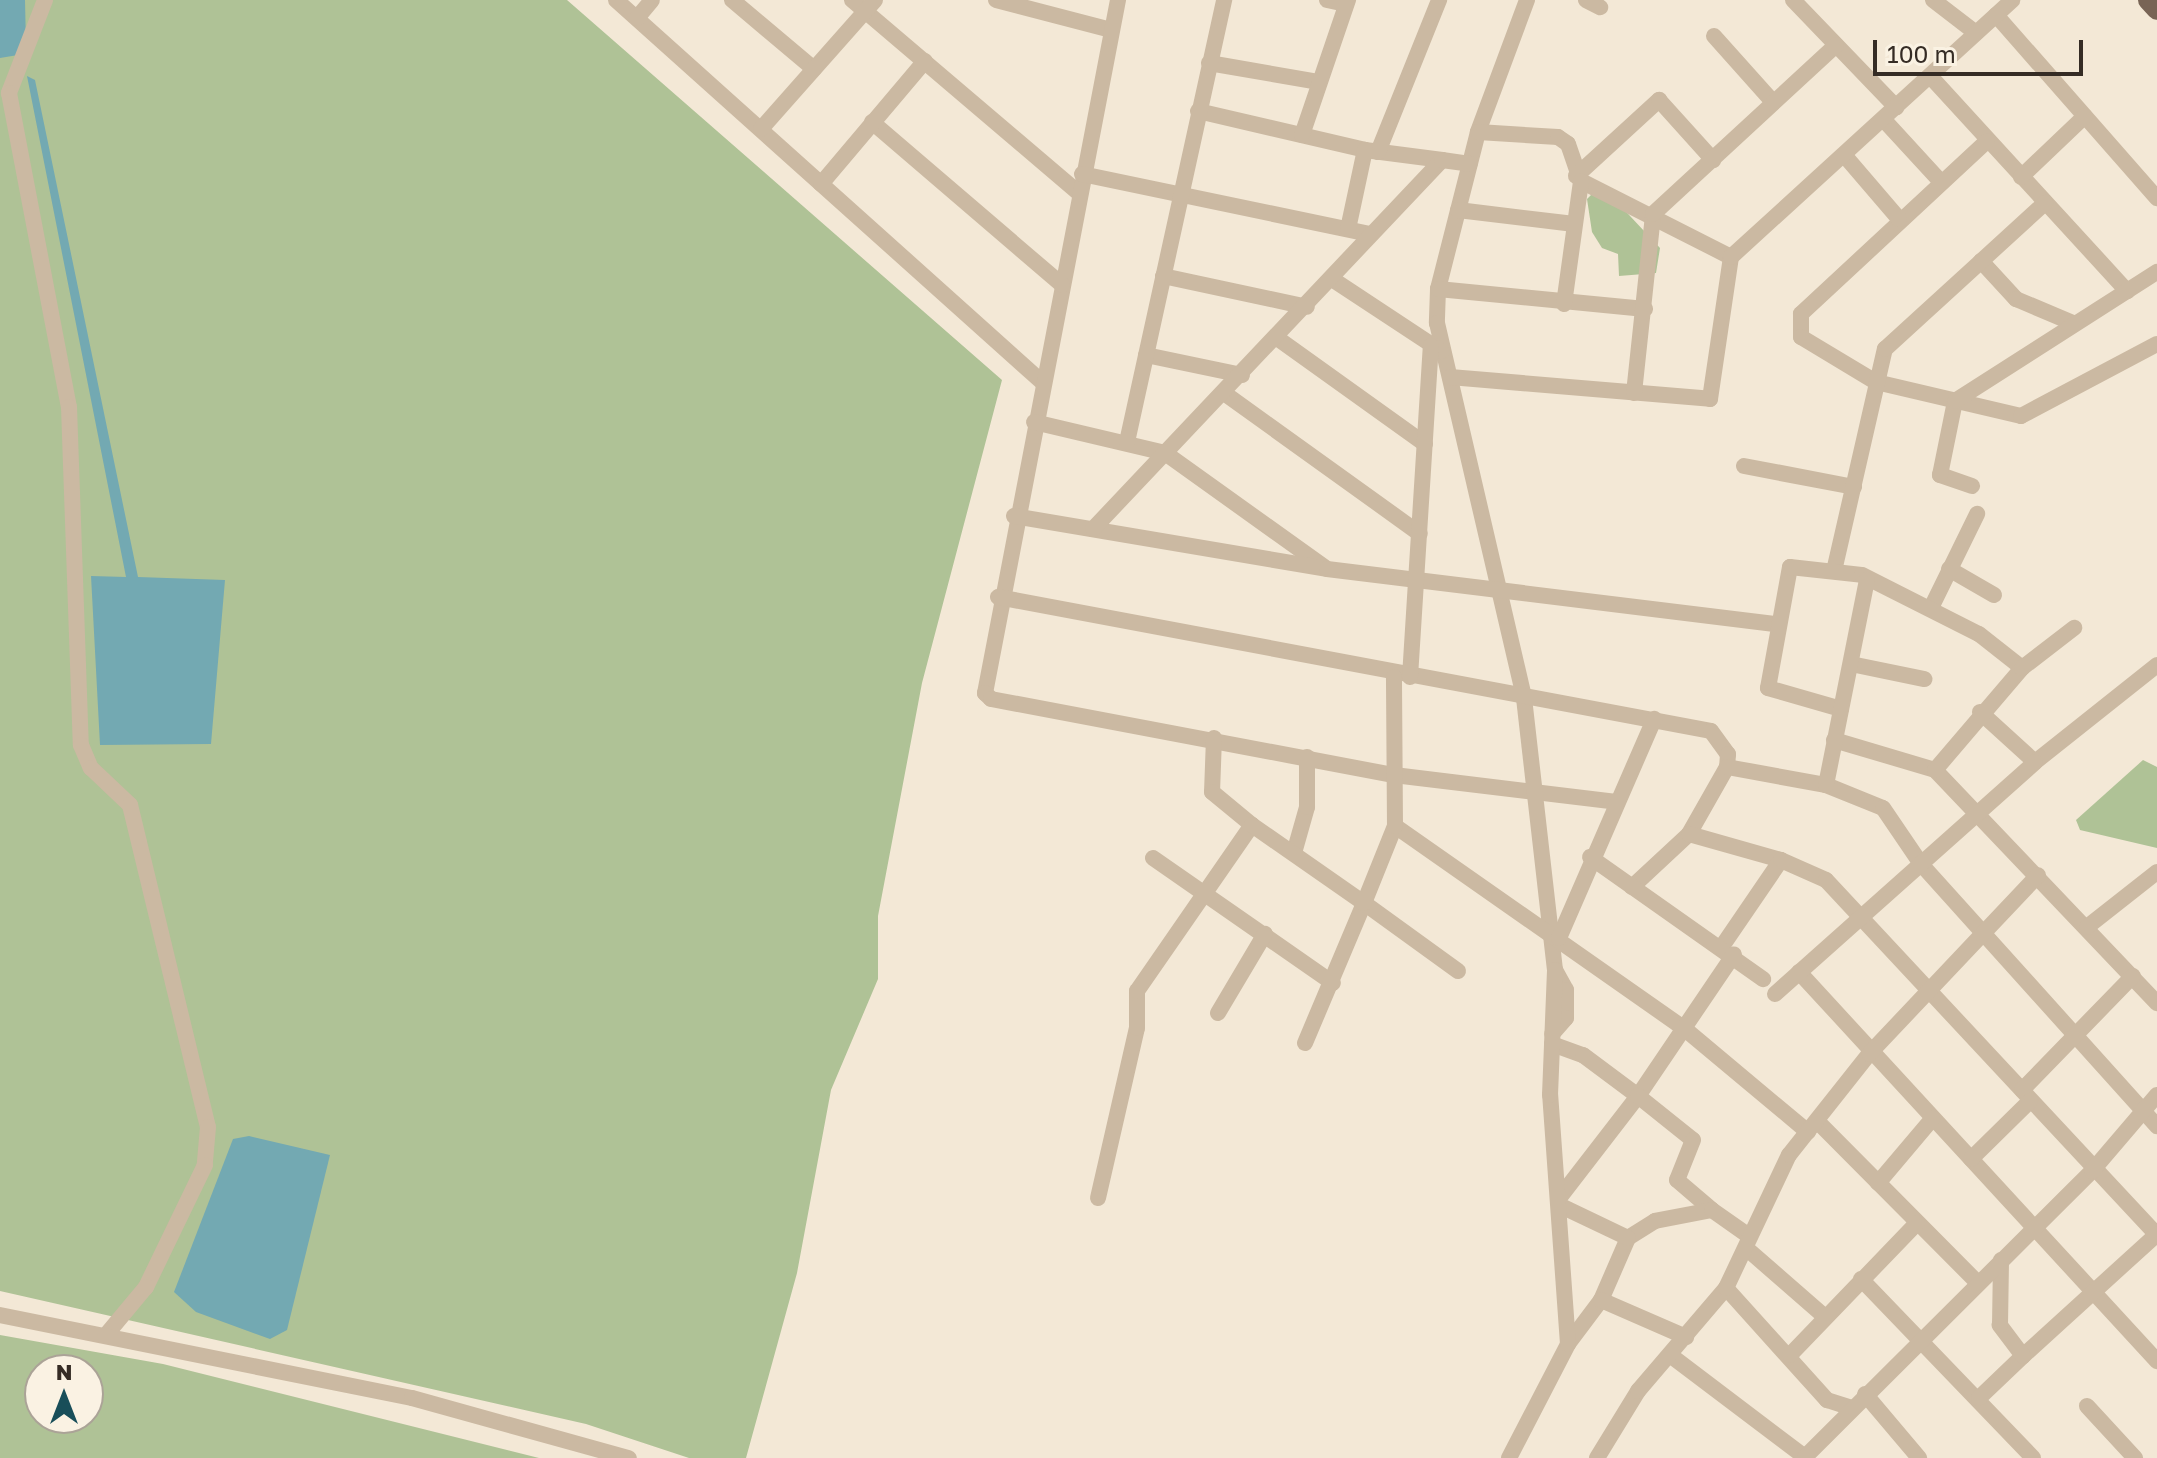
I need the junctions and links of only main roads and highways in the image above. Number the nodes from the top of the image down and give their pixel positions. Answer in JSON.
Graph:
{"nodes":[{"id":1,"x":2148,"y":0,"type":"edge"},
{"id":2,"x":2157,"y":10,"type":"edge"}],
"edges":[{"from":1,"to":2,"type":"main road"}]}
